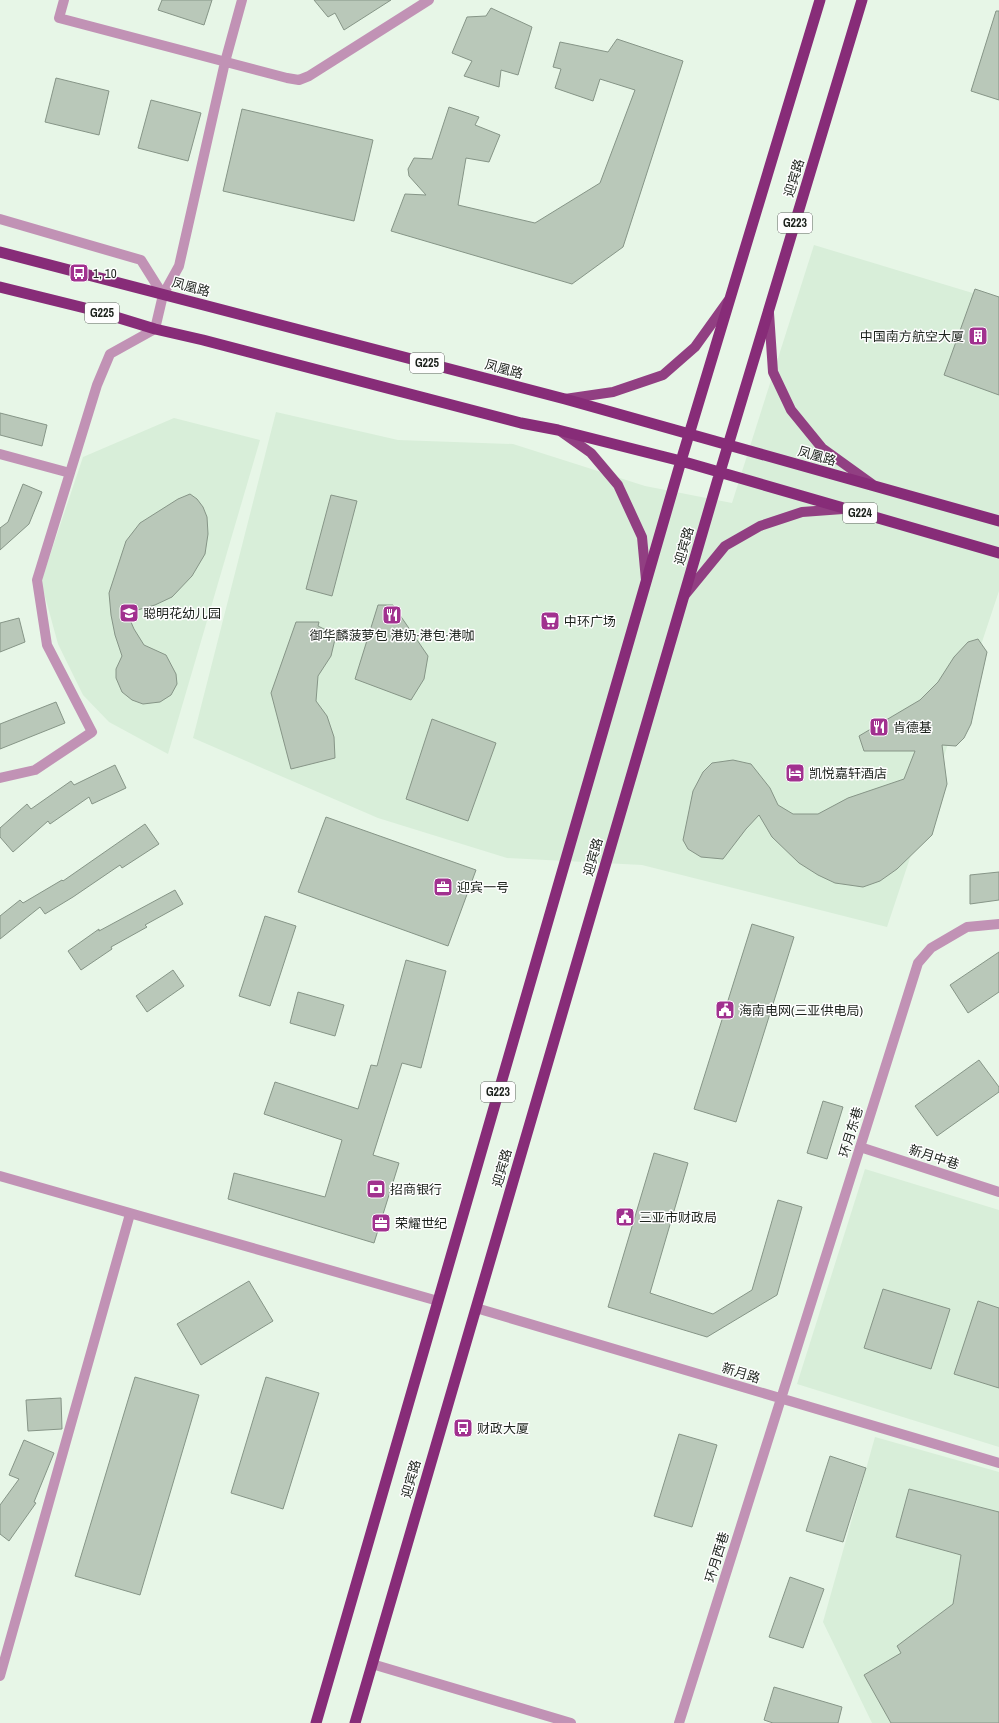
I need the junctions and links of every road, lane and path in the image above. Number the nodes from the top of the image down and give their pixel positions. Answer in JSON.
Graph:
{"nodes":[{"id":1,"x":64,"y":0,"type":"edge"},
{"id":2,"x":242,"y":0,"type":"edge"},
{"id":3,"x":429,"y":0,"type":"edge"},
{"id":4,"x":820,"y":0,"type":"edge"},
{"id":5,"x":862,"y":0,"type":"edge"},
{"id":6,"x":225,"y":62,"type":"junction"},
{"id":7,"x":0,"y":219,"type":"edge"},
{"id":8,"x":0,"y":252,"type":"edge"},
{"id":9,"x":0,"y":287,"type":"edge"},
{"id":10,"x":163,"y":295,"type":"junction"},
{"id":11,"x":731,"y":296,"type":"junction"},
{"id":12,"x":769,"y":311,"type":"junction"},
{"id":13,"x":155,"y":329,"type":"junction"},
{"id":14,"x":565,"y":399,"type":"junction"},
{"id":15,"x":558,"y":430,"type":"junction"},
{"id":16,"x":689,"y":435,"type":"junction"},
{"id":17,"x":728,"y":446,"type":"junction"},
{"id":18,"x":0,"y":454,"type":"edge"},
{"id":19,"x":681,"y":461,"type":"junction"},
{"id":20,"x":720,"y":472,"type":"junction"},
{"id":21,"x":70,"y":473,"type":"junction"},
{"id":22,"x":875,"y":487,"type":"junction"},
{"id":23,"x":847,"y":509,"type":"junction"},
{"id":24,"x":999,"y":521,"type":"edge"},
{"id":25,"x":999,"y":553,"type":"edge"},
{"id":26,"x":646,"y":582,"type":"junction"},
{"id":27,"x":684,"y":596,"type":"junction"},
{"id":28,"x":0,"y":778,"type":"edge"},
{"id":29,"x":999,"y":924,"type":"edge"},
{"id":30,"x":860,"y":1147,"type":"junction"},
{"id":31,"x":0,"y":1176,"type":"edge"},
{"id":32,"x":999,"y":1192,"type":"edge"},
{"id":33,"x":130,"y":1214,"type":"junction"},
{"id":34,"x":438,"y":1301,"type":"junction"},
{"id":35,"x":476,"y":1308,"type":"junction"},
{"id":36,"x":780,"y":1398,"type":"junction"},
{"id":37,"x":999,"y":1463,"type":"edge"},
{"id":38,"x":372,"y":1664,"type":"junction"},
{"id":39,"x":0,"y":1676,"type":"edge"},
{"id":40,"x":316,"y":1723,"type":"edge"},
{"id":41,"x":355,"y":1723,"type":"edge"},
{"id":42,"x":571,"y":1723,"type":"edge"},
{"id":43,"x":679,"y":1723,"type":"edge"}],
"edges":[{"from":1,"to":6,"type":"street"},
{"from":2,"to":6,"type":"street"},
{"from":3,"to":6,"type":"street"},
{"from":4,"to":11,"type":"highway","name":"迎宾路","number":"G223"},
{"from":5,"to":12,"type":"highway","name":"迎宾路","number":"G223"},
{"from":6,"to":10,"type":"street"},
{"from":7,"to":10,"type":"street"},
{"from":8,"to":10,"type":"highway","name":"凤凰路","number":"G225"},
{"from":9,"to":13,"type":"highway","number":"G225"},
{"from":10,"to":13,"type":"street"},
{"from":10,"to":14,"type":"highway","name":"凤凰路","number":"G225"},
{"from":11,"to":14,"type":"main road"},
{"from":11,"to":16,"type":"highway","name":"迎宾路","number":"G223"},
{"from":12,"to":17,"type":"highway","name":"迎宾路","number":"G223"},
{"from":12,"to":22,"type":"main road"},
{"from":13,"to":15,"type":"highway","number":"G225"},
{"from":13,"to":21,"type":"street"},
{"from":14,"to":16,"type":"highway","name":"凤凰路","number":"G225"},
{"from":15,"to":19,"type":"highway","number":"G225"},
{"from":15,"to":26,"type":"main road"},
{"from":16,"to":17,"type":"highway","name":"凤凰路","number":"G225"},
{"from":16,"to":19,"type":"highway","name":"迎宾路","number":"G223"},
{"from":17,"to":20,"type":"highway","name":"迎宾路","number":"G223"},
{"from":17,"to":22,"type":"highway","name":"凤凰路","number":"G224"},
{"from":18,"to":21,"type":"street"},
{"from":19,"to":20,"type":"highway","number":"G224"},
{"from":19,"to":26,"type":"highway","name":"迎宾路","number":"G223"},
{"from":20,"to":23,"type":"highway","number":"G224"},
{"from":20,"to":27,"type":"highway","name":"迎宾路","number":"G223"},
{"from":21,"to":28,"type":"street"},
{"from":22,"to":24,"type":"highway","name":"凤凰路","number":"G224"},
{"from":23,"to":25,"type":"highway","number":"G224"},
{"from":23,"to":27,"type":"main road"},
{"from":26,"to":34,"type":"highway","name":"迎宾路","number":"G223"},
{"from":27,"to":35,"type":"highway","name":"迎宾路","number":"G223"},
{"from":29,"to":30,"type":"street","name":"环月东巷"},
{"from":30,"to":32,"type":"street","name":"新月中巷"},
{"from":30,"to":36,"type":"street","name":"环月东巷"},
{"from":31,"to":33,"type":"street"},
{"from":33,"to":34,"type":"street"},
{"from":33,"to":39,"type":"street"},
{"from":34,"to":40,"type":"highway","name":"迎宾路","number":"G223"},
{"from":35,"to":36,"type":"street","name":"新月路"},
{"from":35,"to":38,"type":"highway","name":"迎宾路","number":"G223"},
{"from":36,"to":37,"type":"street","name":"新月路"},
{"from":36,"to":43,"type":"street","name":"环月西巷"},
{"from":38,"to":41,"type":"highway","name":"迎宾路","number":"G223"},
{"from":38,"to":42,"type":"street"}]}
